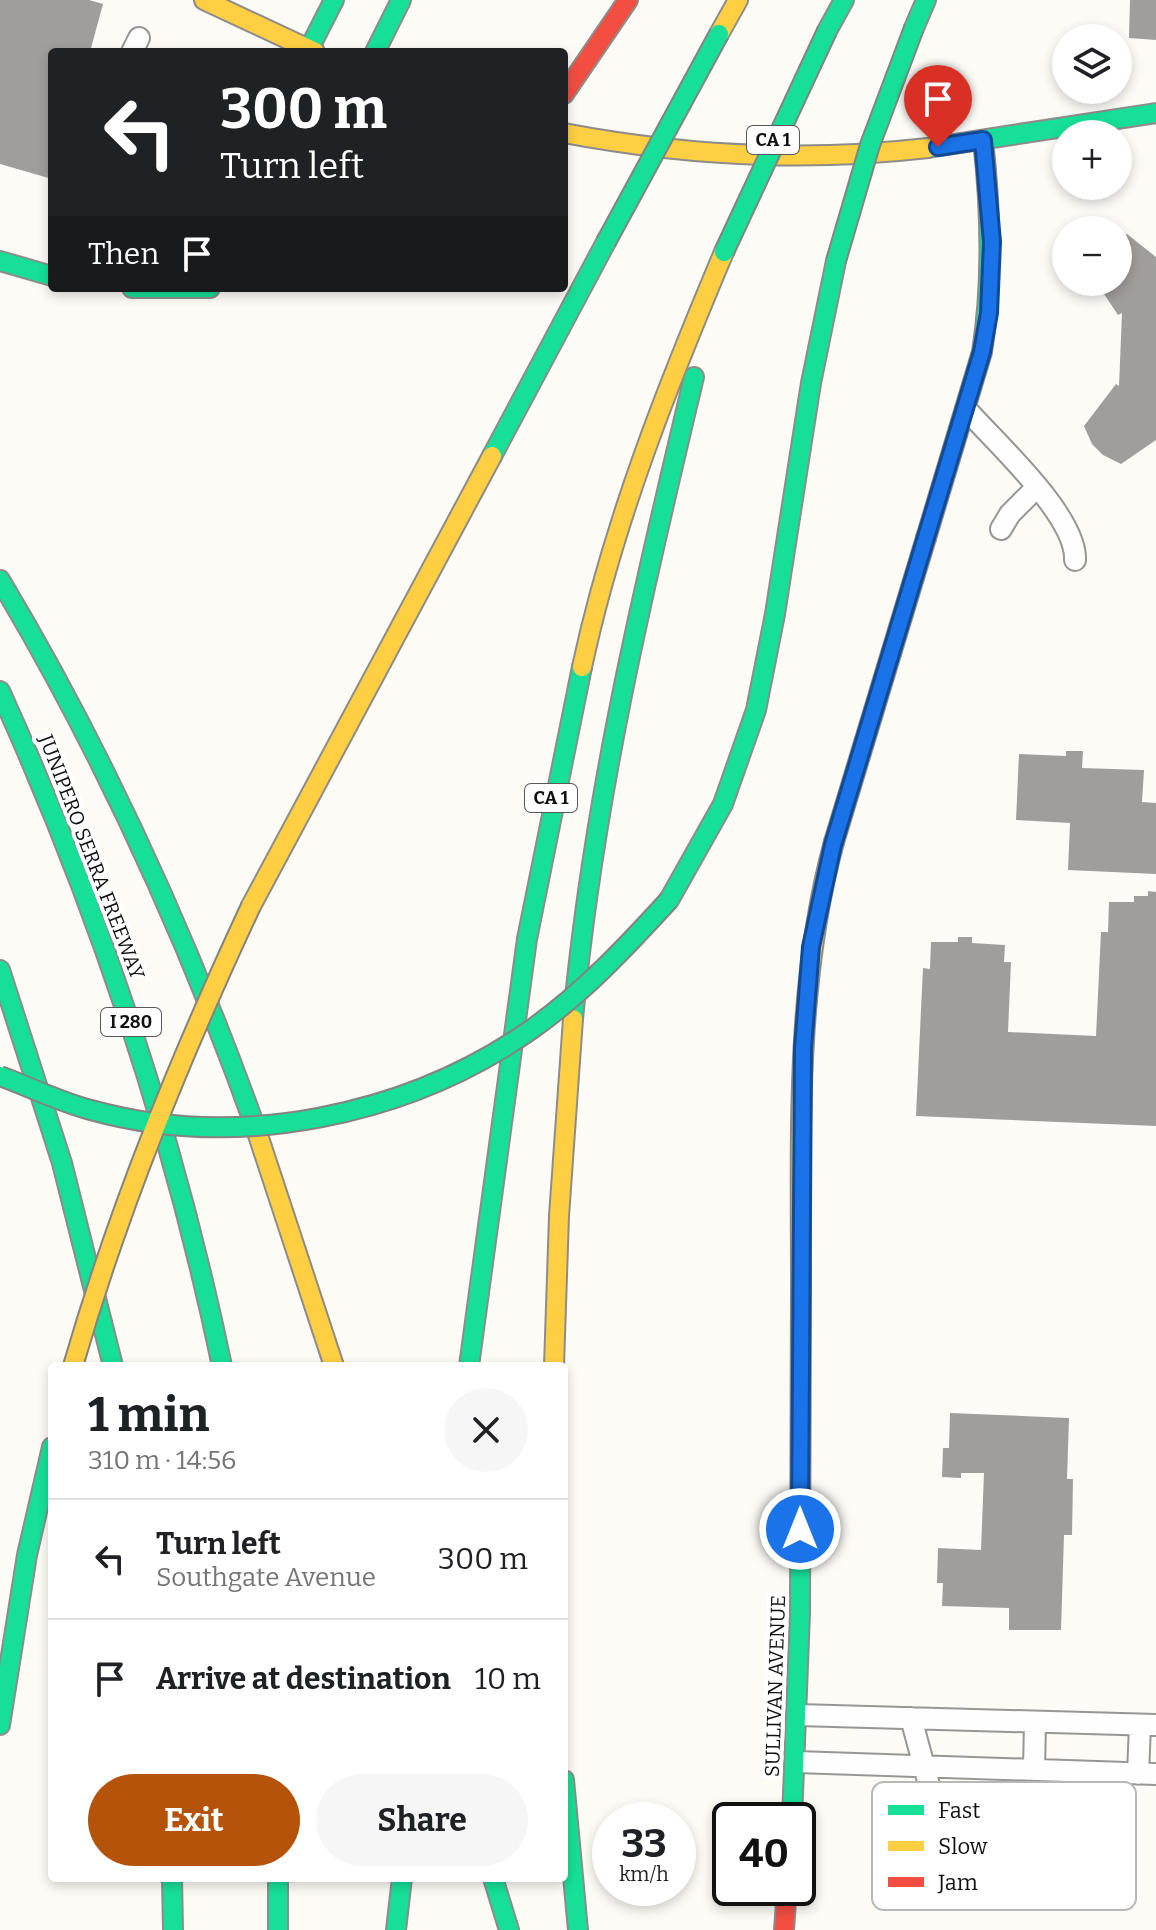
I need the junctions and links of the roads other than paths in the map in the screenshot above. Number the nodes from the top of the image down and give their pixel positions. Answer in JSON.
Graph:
{"nodes":[{"id":1,"x":204,"y":0,"type":"edge"},
{"id":2,"x":334,"y":0,"type":"edge"},
{"id":3,"x":401,"y":0,"type":"edge"},
{"id":4,"x":628,"y":0,"type":"edge"},
{"id":5,"x":738,"y":0,"type":"edge"},
{"id":6,"x":844,"y":0,"type":"edge"},
{"id":7,"x":926,"y":0,"type":"edge"},
{"id":8,"x":306,"y":48,"type":"edge"},
{"id":9,"x":313,"y":48,"type":"edge"},
{"id":10,"x":377,"y":48,"type":"edge"},
{"id":11,"x":568,"y":88,"type":"edge"},
{"id":12,"x":1156,"y":113,"type":"edge"},
{"id":13,"x":568,"y":134,"type":"edge"},
{"id":14,"x":983,"y":140,"type":"junction"},
{"id":15,"x":724,"y":252,"type":"junction"},
{"id":16,"x":0,"y":261,"type":"edge"},
{"id":17,"x":48,"y":275,"type":"edge"},
{"id":18,"x":966,"y":409,"type":"junction"},
{"id":19,"x":1036,"y":488,"type":"junction"},
{"id":20,"x":1001,"y":529,"type":"dead end"},
{"id":21,"x":1075,"y":560,"type":"dead end"},
{"id":22,"x":0,"y":580,"type":"edge"},
{"id":23,"x":0,"y":691,"type":"edge"},
{"id":24,"x":0,"y":970,"type":"edge"},
{"id":25,"x":0,"y":1076,"type":"edge"},
{"id":26,"x":74,"y":1362,"type":"edge"},
{"id":27,"x":112,"y":1362,"type":"edge"},
{"id":28,"x":221,"y":1362,"type":"edge"},
{"id":29,"x":333,"y":1362,"type":"edge"},
{"id":30,"x":470,"y":1362,"type":"edge"},
{"id":31,"x":554,"y":1362,"type":"edge"},
{"id":32,"x":48,"y":1463,"type":"edge"},
{"id":33,"x":798,"y":1715,"type":"junction"},
{"id":34,"x":911,"y":1718,"type":"junction"},
{"id":35,"x":1035,"y":1722,"type":"junction"},
{"id":36,"x":0,"y":1725,"type":"edge"},
{"id":37,"x":1148,"y":1725,"type":"edge"},
{"id":38,"x":796,"y":1762,"type":"junction"},
{"id":39,"x":922,"y":1767,"type":"junction"},
{"id":40,"x":1034,"y":1770,"type":"junction"},
{"id":41,"x":1147,"y":1774,"type":"edge"},
{"id":42,"x":927,"y":1782,"type":"edge"},
{"id":43,"x":793,"y":1802,"type":"edge"},
{"id":44,"x":568,"y":1823,"type":"edge"},
{"id":45,"x":172,"y":1882,"type":"edge"},
{"id":46,"x":278,"y":1882,"type":"edge"},
{"id":47,"x":402,"y":1882,"type":"edge"},
{"id":48,"x":494,"y":1882,"type":"edge"},
{"id":49,"x":786,"y":1906,"type":"edge"},
{"id":50,"x":173,"y":1930,"type":"edge"},
{"id":51,"x":278,"y":1930,"type":"edge"},
{"id":52,"x":396,"y":1930,"type":"edge"},
{"id":53,"x":509,"y":1930,"type":"edge"},
{"id":54,"x":578,"y":1930,"type":"edge"},
{"id":55,"x":784,"y":1930,"type":"edge"}],
"edges":[{"from":1,"to":8,"type":"main road"},
{"from":2,"to":9,"type":"main road"},
{"from":3,"to":10,"type":"main road"},
{"from":4,"to":11,"type":"main road"},
{"from":5,"to":26,"type":"main road","bridge":true},
{"from":6,"to":15,"type":"main road","number":"CA 1","bridge":true},
{"from":7,"to":25,"type":"main road","bridge":true},
{"from":12,"to":14,"type":"main road"},
{"from":13,"to":14,"type":"main road"},
{"from":14,"to":18,"type":"main road","name":"SULLIVAN AVENUE"},
{"from":15,"to":30,"type":"main road","number":"CA 1"},
{"from":15,"to":31,"type":"main road"},
{"from":16,"to":17,"type":"main road"},
{"from":18,"to":19,"type":"lane"},
{"from":18,"to":33,"type":"main road","name":"SULLIVAN AVENUE"},
{"from":19,"to":20,"type":"lane"},
{"from":19,"to":21,"type":"lane"},
{"from":22,"to":29,"type":"main road"},
{"from":23,"to":28,"type":"main road","name":"JUNIPERO SERRA FREEWAY","number":"I 280"},
{"from":24,"to":27,"type":"main road"},
{"from":32,"to":36,"type":"main road"},
{"from":33,"to":34,"type":"lane"},
{"from":33,"to":38,"type":"main road","name":"SULLIVAN AVENUE"},
{"from":34,"to":35,"type":"lane"},
{"from":34,"to":39,"type":"lane"},
{"from":35,"to":37,"type":"lane"},
{"from":35,"to":40,"type":"lane"},
{"from":37,"to":41,"type":"lane"},
{"from":38,"to":39,"type":"lane"},
{"from":38,"to":43,"type":"main road","name":"SULLIVAN AVENUE"},
{"from":39,"to":40,"type":"lane"},
{"from":39,"to":42,"type":"lane"},
{"from":40,"to":41,"type":"lane"},
{"from":44,"to":54,"type":"main road"},
{"from":45,"to":50,"type":"main road"},
{"from":46,"to":51,"type":"main road"},
{"from":47,"to":52,"type":"main road"},
{"from":48,"to":53,"type":"main road"},
{"from":49,"to":55,"type":"main road"}]}
